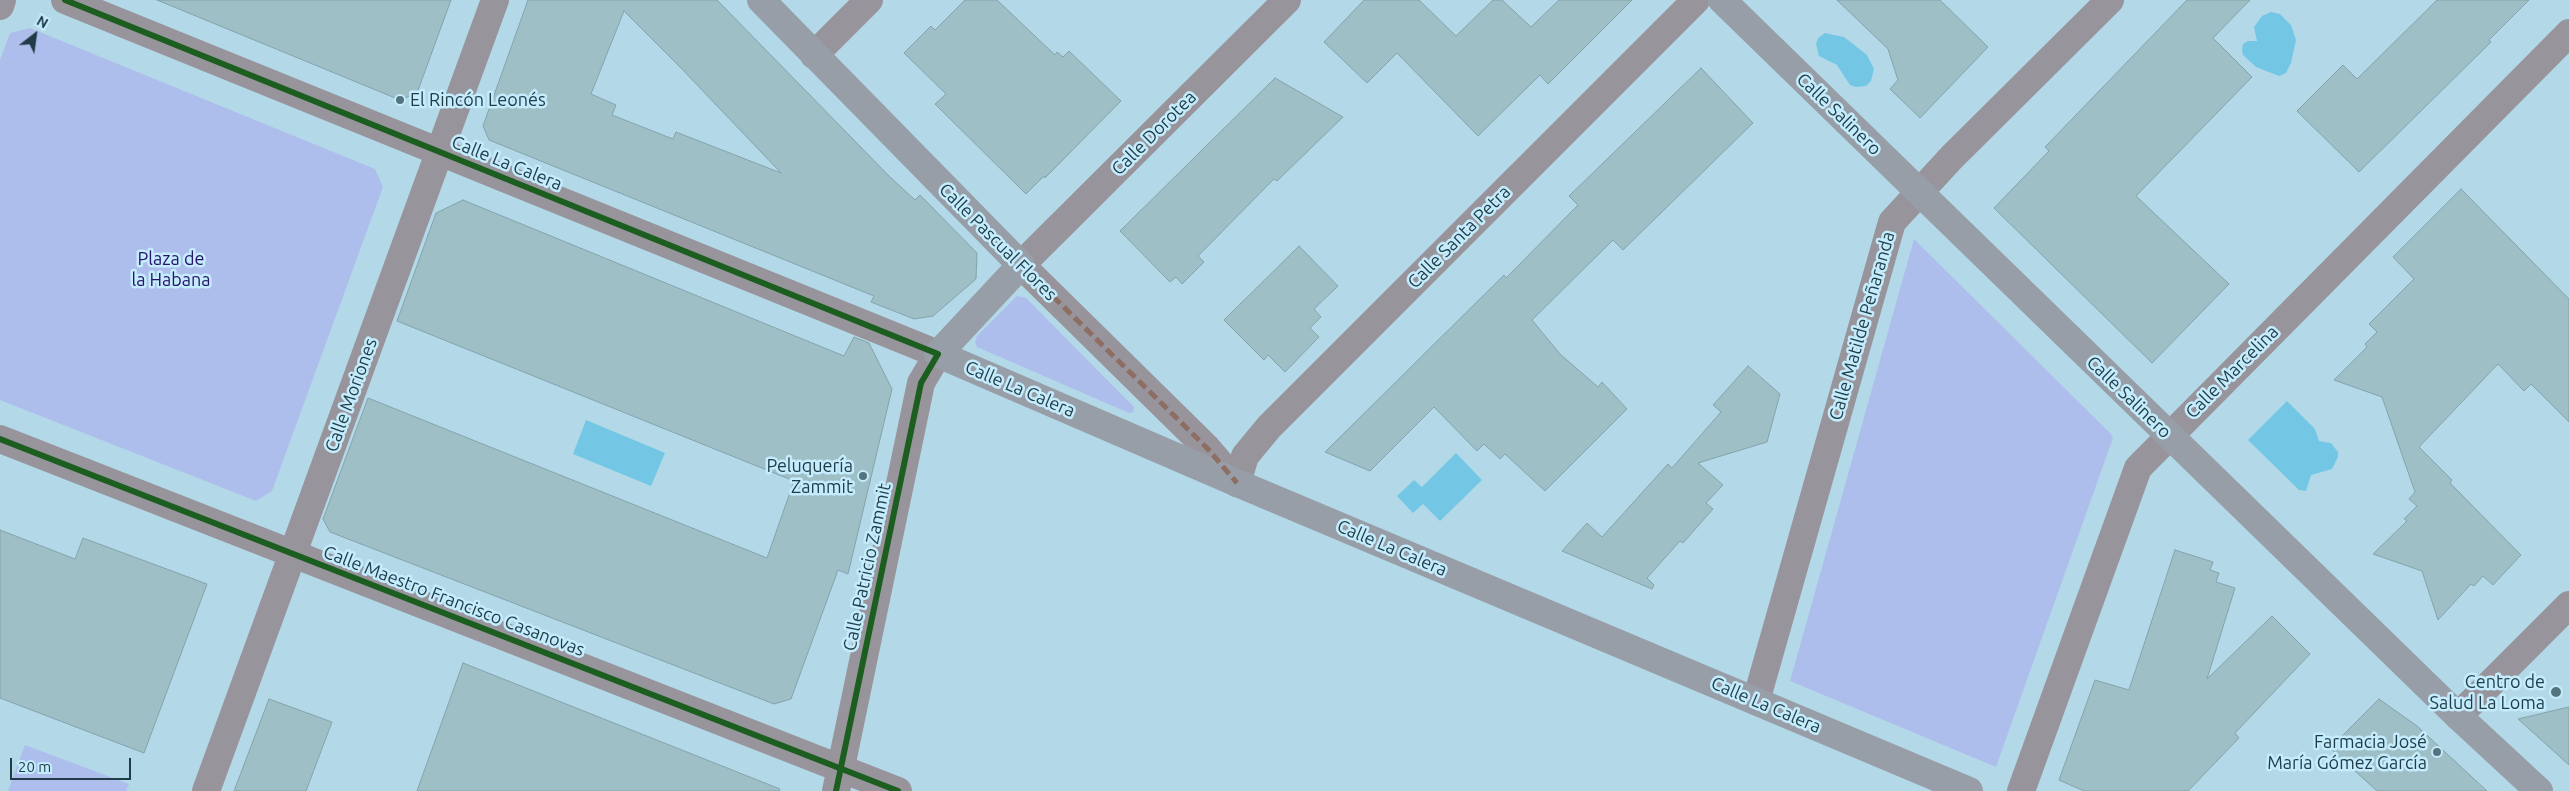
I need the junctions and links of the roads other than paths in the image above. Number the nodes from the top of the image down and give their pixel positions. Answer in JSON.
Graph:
{"nodes":[{"id":1,"x":2,"y":0,"type":"edge"},
{"id":2,"x":65,"y":0,"type":"edge"},
{"id":3,"x":495,"y":0,"type":"edge"},
{"id":4,"x":760,"y":0,"type":"edge"},
{"id":5,"x":869,"y":0,"type":"edge"},
{"id":6,"x":1288,"y":0,"type":"edge"},
{"id":7,"x":1696,"y":0,"type":"edge"},
{"id":8,"x":1722,"y":0,"type":"edge"},
{"id":9,"x":2110,"y":0,"type":"edge"},
{"id":10,"x":0,"y":6,"type":"edge"},
{"id":11,"x":2569,"y":33,"type":"edge"},
{"id":12,"x":814,"y":55,"type":"junction"},
{"id":13,"x":440,"y":152,"type":"junction"},
{"id":14,"x":1920,"y":192,"type":"junction"},
{"id":15,"x":1021,"y":265,"type":"junction"},
{"id":16,"x":938,"y":354,"type":"junction"},
{"id":17,"x":2168,"y":435,"type":"junction"},
{"id":18,"x":0,"y":439,"type":"edge"},
{"id":19,"x":1237,"y":483,"type":"junction"},
{"id":20,"x":293,"y":554,"type":"junction"},
{"id":21,"x":2569,"y":604,"type":"edge"},
{"id":22,"x":1756,"y":701,"type":"junction"},
{"id":23,"x":2458,"y":716,"type":"junction"},
{"id":24,"x":839,"y":780,"type":"edge"},
{"id":25,"x":206,"y":791,"type":"edge"},
{"id":26,"x":898,"y":791,"type":"edge"},
{"id":27,"x":1969,"y":791,"type":"edge"},
{"id":28,"x":2021,"y":791,"type":"edge"},
{"id":29,"x":2538,"y":791,"type":"edge"}],
"edges":[{"from":1,"to":10,"type":"street"},
{"from":2,"to":13,"type":"street","name":"Calle La Calera"},
{"from":3,"to":13,"type":"street","name":"Calle Moriones"},
{"from":4,"to":12,"type":"main road","name":"Calle Pascual Flores"},
{"from":5,"to":12,"type":"street"},
{"from":6,"to":15,"type":"street","name":"Calle Dorotea"},
{"from":7,"to":19,"type":"street","name":"Calle Santa Petra"},
{"from":8,"to":14,"type":"main road","name":"Calle Salinero"},
{"from":9,"to":14,"type":"street","name":"Calle Matilde Peñaranda"},
{"from":11,"to":17,"type":"street","name":"Calle Marcelina"},
{"from":12,"to":15,"type":"main road","name":"Calle Pascual Flores"},
{"from":13,"to":16,"type":"street","name":"Calle La Calera"},
{"from":13,"to":20,"type":"street","name":"Calle Moriones"},
{"from":14,"to":17,"type":"main road","name":"Calle Salinero"},
{"from":14,"to":22,"type":"street","name":"Calle Matilde Peñaranda"},
{"from":15,"to":16,"type":"main road","name":"Calle Patricio Zammit"},
{"from":15,"to":19,"type":"street","name":"Calle Pascual Flores"},
{"from":16,"to":19,"type":"main road","name":"Calle La Calera"},
{"from":16,"to":24,"type":"street","name":"Calle Patricio Zammit"},
{"from":17,"to":23,"type":"main road","name":"Calle Salinero"},
{"from":17,"to":28,"type":"street","name":"Calle Marcelina"},
{"from":18,"to":20,"type":"street","name":"Calle Maestro Francisco Casanovas"},
{"from":19,"to":22,"type":"main road","name":"Calle La Calera"},
{"from":20,"to":24,"type":"street","name":"Calle Maestro Francisco Casanovas"},
{"from":20,"to":25,"type":"street","name":"Calle Moriones"},
{"from":21,"to":23,"type":"street"},
{"from":22,"to":27,"type":"main road","name":"Calle La Calera"},
{"from":23,"to":29,"type":"main road","name":"Calle Salinero"},
{"from":24,"to":26,"type":"street","name":"Calle Maestro Francisco Casanovas"}]}
